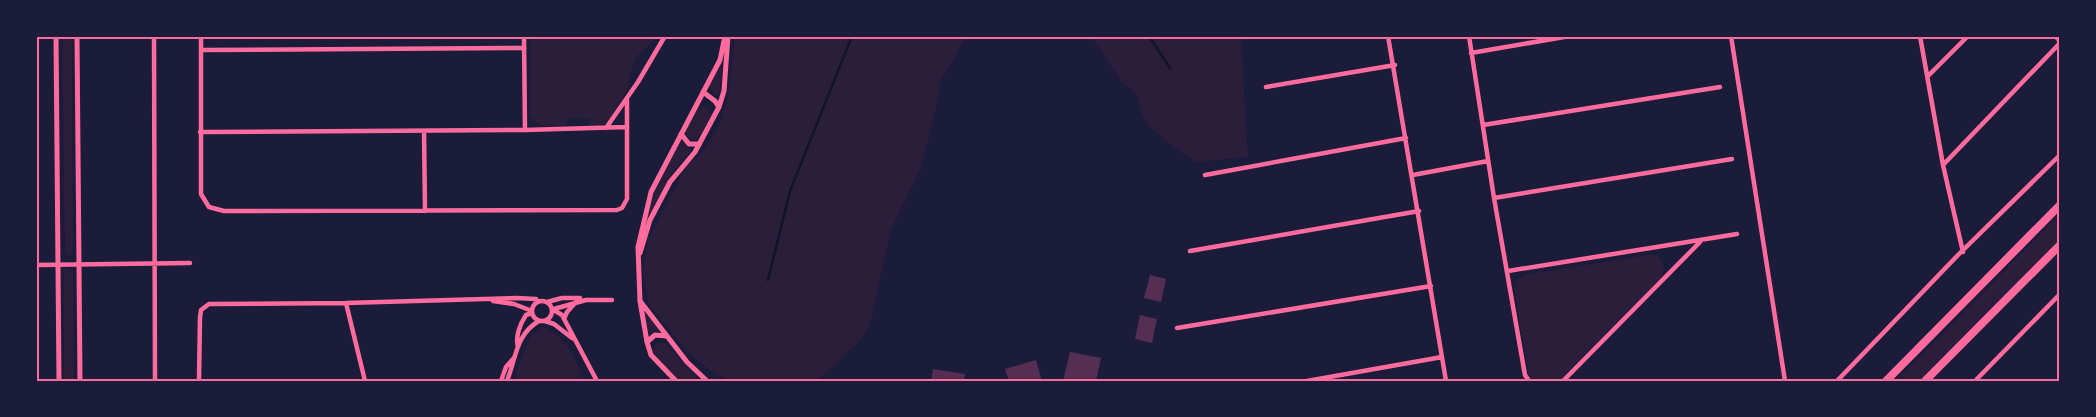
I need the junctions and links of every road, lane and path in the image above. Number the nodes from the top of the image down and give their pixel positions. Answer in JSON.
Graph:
{"nodes":[{"id":1,"x":56,"y":36,"type":"edge"},
{"id":2,"x":77,"y":36,"type":"edge"},
{"id":3,"x":154,"y":36,"type":"edge"},
{"id":4,"x":202,"y":36,"type":"edge"},
{"id":5,"x":524,"y":36,"type":"edge"},
{"id":6,"x":665,"y":36,"type":"edge"},
{"id":7,"x":727,"y":36,"type":"edge"},
{"id":8,"x":1388,"y":36,"type":"edge"},
{"id":9,"x":1469,"y":36,"type":"edge"},
{"id":10,"x":1570,"y":36,"type":"edge"},
{"id":11,"x":1731,"y":36,"type":"edge"},
{"id":12,"x":1920,"y":36,"type":"edge"},
{"id":13,"x":1968,"y":36,"type":"edge"},
{"id":14,"x":2055,"y":36,"type":"edge"},
{"id":15,"x":2060,"y":42,"type":"edge"},
{"id":16,"x":524,"y":48,"type":"junction"},
{"id":17,"x":201,"y":50,"type":"junction"},
{"id":18,"x":1471,"y":53,"type":"junction"},
{"id":19,"x":1395,"y":65,"type":"junction"},
{"id":20,"x":1928,"y":76,"type":"junction"},
{"id":21,"x":1266,"y":87,"type":"dead end"},
{"id":22,"x":1720,"y":87,"type":"dead end"},
{"id":23,"x":703,"y":92,"type":"junction"},
{"id":24,"x":627,"y":100,"type":"junction"},
{"id":25,"x":719,"y":107,"type":"junction"},
{"id":26,"x":1483,"y":125,"type":"junction"},
{"id":27,"x":626,"y":127,"type":"junction"},
{"id":28,"x":606,"y":128,"type":"junction"},
{"id":29,"x":525,"y":130,"type":"junction"},
{"id":30,"x":424,"y":131,"type":"junction"},
{"id":31,"x":200,"y":132,"type":"junction"},
{"id":32,"x":681,"y":134,"type":"junction"},
{"id":33,"x":1406,"y":138,"type":"junction"},
{"id":34,"x":699,"y":144,"type":"junction"},
{"id":35,"x":2060,"y":155,"type":"edge"},
{"id":36,"x":1732,"y":159,"type":"dead end"},
{"id":37,"x":1488,"y":161,"type":"junction"},
{"id":38,"x":1943,"y":165,"type":"junction"},
{"id":39,"x":1204,"y":174,"type":"dead end"},
{"id":40,"x":1413,"y":175,"type":"junction"},
{"id":41,"x":1494,"y":198,"type":"junction"},
{"id":42,"x":2060,"y":204,"type":"edge"},
{"id":43,"x":425,"y":211,"type":"junction"},
{"id":44,"x":1419,"y":211,"type":"junction"},
{"id":45,"x":1737,"y":234,"type":"dead end"},
{"id":46,"x":1700,"y":241,"type":"junction"},
{"id":47,"x":2060,"y":246,"type":"edge"},
{"id":48,"x":1190,"y":251,"type":"dead end"},
{"id":49,"x":1963,"y":252,"type":"junction"},
{"id":50,"x":190,"y":263,"type":"dead end"},
{"id":51,"x":638,"y":263,"type":"junction"},
{"id":52,"x":60,"y":264,"type":"junction"},
{"id":53,"x":156,"y":264,"type":"junction"},
{"id":54,"x":36,"y":265,"type":"edge"},
{"id":55,"x":80,"y":265,"type":"junction"},
{"id":56,"x":1508,"y":271,"type":"junction"},
{"id":57,"x":1431,"y":286,"type":"junction"},
{"id":58,"x":2060,"y":294,"type":"edge"},
{"id":59,"x":489,"y":300,"type":"junction"},
{"id":60,"x":586,"y":300,"type":"junction"},
{"id":61,"x":612,"y":300,"type":"dead end"},
{"id":62,"x":577,"y":301,"type":"junction"},
{"id":63,"x":640,"y":301,"type":"junction"},
{"id":64,"x":538,"y":302,"type":"junction"},
{"id":65,"x":547,"y":302,"type":"junction"},
{"id":66,"x":346,"y":303,"type":"junction"},
{"id":67,"x":552,"y":309,"type":"junction"},
{"id":68,"x":532,"y":312,"type":"junction"},
{"id":69,"x":564,"y":319,"type":"junction"},
{"id":70,"x":542,"y":321,"type":"junction"},
{"id":71,"x":1177,"y":328,"type":"dead end"},
{"id":72,"x":668,"y":336,"type":"junction"},
{"id":73,"x":573,"y":338,"type":"junction"},
{"id":74,"x":647,"y":342,"type":"junction"},
{"id":75,"x":518,"y":347,"type":"junction"},
{"id":76,"x":1442,"y":357,"type":"junction"},
{"id":77,"x":513,"y":359,"type":"junction"},
{"id":78,"x":59,"y":381,"type":"edge"},
{"id":79,"x":80,"y":381,"type":"edge"},
{"id":80,"x":155,"y":381,"type":"edge"},
{"id":81,"x":199,"y":381,"type":"edge"},
{"id":82,"x":365,"y":381,"type":"edge"},
{"id":83,"x":501,"y":381,"type":"edge"},
{"id":84,"x":507,"y":381,"type":"edge"},
{"id":85,"x":597,"y":381,"type":"edge"},
{"id":86,"x":676,"y":381,"type":"edge"},
{"id":87,"x":707,"y":381,"type":"edge"},
{"id":88,"x":1307,"y":381,"type":"edge"},
{"id":89,"x":1446,"y":381,"type":"edge"},
{"id":90,"x":1529,"y":381,"type":"edge"},
{"id":91,"x":1562,"y":381,"type":"edge"},
{"id":92,"x":1786,"y":381,"type":"edge"},
{"id":93,"x":1837,"y":381,"type":"edge"},
{"id":94,"x":1886,"y":381,"type":"edge"},
{"id":95,"x":1925,"y":381,"type":"edge"},
{"id":96,"x":1974,"y":381,"type":"edge"}],
"edges":[{"from":1,"to":52,"type":"street"},
{"from":2,"to":55,"type":"street"},
{"from":3,"to":53,"type":"street"},
{"from":4,"to":17,"type":"street"},
{"from":5,"to":16,"type":"street"},
{"from":6,"to":24,"type":"street"},
{"from":7,"to":23,"type":"street"},
{"from":7,"to":25,"type":"street"},
{"from":8,"to":19,"type":"street"},
{"from":9,"to":18,"type":"street"},
{"from":10,"to":18,"type":"street"},
{"from":11,"to":92,"type":"street"},
{"from":12,"to":20,"type":"street"},
{"from":13,"to":20,"type":"street"},
{"from":14,"to":15,"type":"street"},
{"from":15,"to":38,"type":"street"},
{"from":16,"to":17,"type":"street"},
{"from":16,"to":29,"type":"street"},
{"from":17,"to":31,"type":"street"},
{"from":18,"to":26,"type":"street"},
{"from":19,"to":21,"type":"street"},
{"from":19,"to":33,"type":"street"},
{"from":20,"to":38,"type":"street"},
{"from":22,"to":26,"type":"street"},
{"from":23,"to":25,"type":"street"},
{"from":23,"to":32,"type":"street"},
{"from":24,"to":27,"type":"street"},
{"from":24,"to":28,"type":"street"},
{"from":25,"to":34,"type":"street"},
{"from":26,"to":37,"type":"street"},
{"from":27,"to":28,"type":"street"},
{"from":27,"to":43,"type":"street"},
{"from":28,"to":29,"type":"street"},
{"from":29,"to":30,"type":"street"},
{"from":30,"to":31,"type":"street"},
{"from":30,"to":43,"type":"street"},
{"from":31,"to":43,"type":"street"},
{"from":32,"to":34,"type":"street"},
{"from":32,"to":51,"type":"street"},
{"from":33,"to":39,"type":"street"},
{"from":33,"to":40,"type":"street"},
{"from":34,"to":51,"type":"street"},
{"from":35,"to":49,"type":"street"},
{"from":36,"to":41,"type":"street"},
{"from":37,"to":40,"type":"street"},
{"from":37,"to":41,"type":"street"},
{"from":38,"to":49,"type":"street"},
{"from":40,"to":44,"type":"street"},
{"from":41,"to":56,"type":"street"},
{"from":42,"to":94,"type":"highway"},
{"from":44,"to":48,"type":"street"},
{"from":44,"to":57,"type":"street"},
{"from":45,"to":46,"type":"street"},
{"from":46,"to":56,"type":"street"},
{"from":46,"to":91,"type":"street"},
{"from":47,"to":95,"type":"highway"},
{"from":49,"to":93,"type":"street"},
{"from":50,"to":53,"type":"street"},
{"from":51,"to":63,"type":"street"},
{"from":52,"to":54,"type":"street"},
{"from":52,"to":55,"type":"street"},
{"from":52,"to":78,"type":"street"},
{"from":53,"to":55,"type":"street"},
{"from":53,"to":80,"type":"street"},
{"from":55,"to":79,"type":"street"},
{"from":56,"to":90,"type":"street"},
{"from":57,"to":71,"type":"street"},
{"from":57,"to":76,"type":"street"},
{"from":58,"to":96,"type":"street"},
{"from":59,"to":64,"type":"street"},
{"from":59,"to":66,"type":"street"},
{"from":59,"to":68,"type":"street"},
{"from":60,"to":61,"type":"street"},
{"from":60,"to":62,"type":"street"},
{"from":60,"to":65,"type":"street"},
{"from":62,"to":67,"type":"street"},
{"from":62,"to":69,"type":"street"},
{"from":63,"to":72,"type":"street"},
{"from":63,"to":74,"type":"street"},
{"from":64,"to":65,"type":"street"},
{"from":64,"to":68,"type":"street"},
{"from":65,"to":67,"type":"street"},
{"from":66,"to":81,"type":"street"},
{"from":66,"to":82,"type":"street"},
{"from":67,"to":69,"type":"street"},
{"from":67,"to":70,"type":"street"},
{"from":68,"to":70,"type":"street"},
{"from":68,"to":75,"type":"street"},
{"from":69,"to":73,"type":"street"},
{"from":70,"to":73,"type":"street"},
{"from":70,"to":75,"type":"street"},
{"from":72,"to":74,"type":"street"},
{"from":72,"to":87,"type":"street"},
{"from":73,"to":85,"type":"street"},
{"from":74,"to":86,"type":"street"},
{"from":75,"to":77,"type":"street"},
{"from":76,"to":88,"type":"street"},
{"from":76,"to":89,"type":"street"},
{"from":77,"to":83,"type":"street"},
{"from":77,"to":84,"type":"street"}]}
